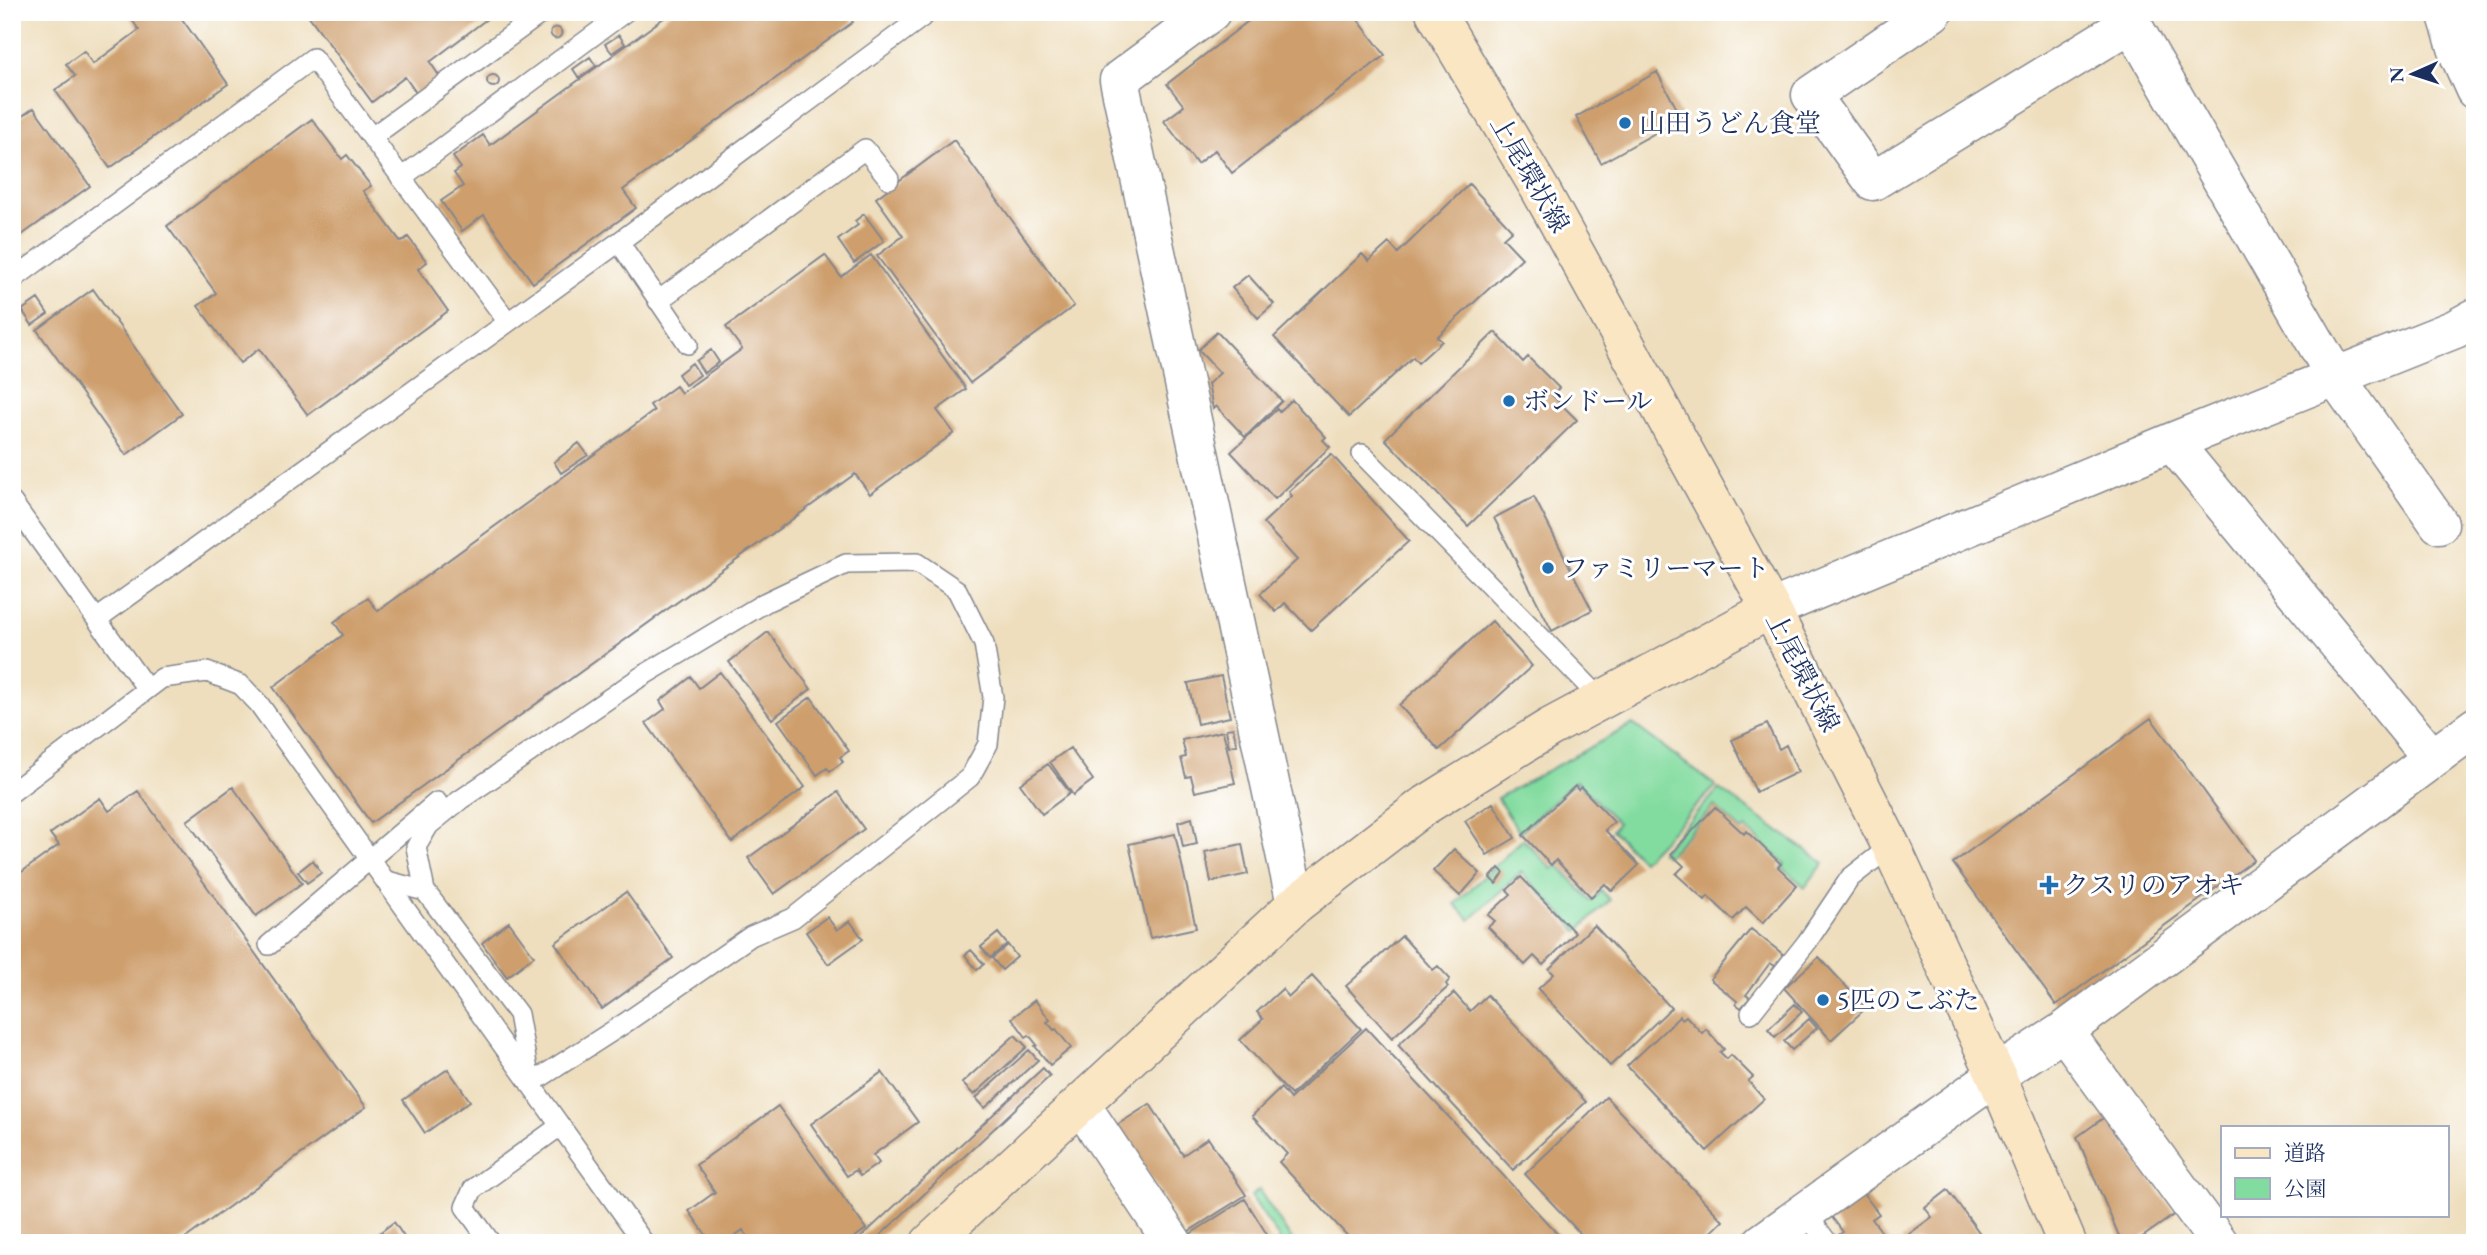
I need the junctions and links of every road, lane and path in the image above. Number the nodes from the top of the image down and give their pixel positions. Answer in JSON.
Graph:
{"nodes":[{"id":1,"x":543,"y":12,"type":"edge"},
{"id":2,"x":625,"y":12,"type":"edge"},
{"id":3,"x":929,"y":12,"type":"edge"},
{"id":4,"x":1212,"y":12,"type":"edge"},
{"id":5,"x":1435,"y":12,"type":"edge"},
{"id":6,"x":1933,"y":12,"type":"edge"},
{"id":7,"x":2446,"y":12,"type":"edge"},
{"id":8,"x":2128,"y":18,"type":"edge"},
{"id":9,"x":2475,"y":90,"type":"edge"},
{"id":10,"x":372,"y":137,"type":"junction"},
{"id":11,"x":401,"y":178,"type":"junction"},
{"id":12,"x":890,"y":179,"type":"dead end"},
{"id":13,"x":619,"y":242,"type":"junction"},
{"id":14,"x":12,"y":279,"type":"edge"},
{"id":15,"x":658,"y":301,"type":"junction"},
{"id":16,"x":2475,"y":318,"type":"edge"},
{"id":17,"x":508,"y":322,"type":"junction"},
{"id":18,"x":688,"y":344,"type":"dead end"},
{"id":19,"x":2335,"y":376,"type":"junction"},
{"id":20,"x":2172,"y":442,"type":"junction"},
{"id":21,"x":1362,"y":454,"type":"dead end"},
{"id":22,"x":12,"y":502,"type":"edge"},
{"id":23,"x":2439,"y":524,"type":"dead end"},
{"id":24,"x":1771,"y":609,"type":"junction"},
{"id":25,"x":97,"y":619,"type":"junction"},
{"id":26,"x":147,"y":689,"type":"junction"},
{"id":27,"x":1602,"y":701,"type":"junction"},
{"id":28,"x":2475,"y":727,"type":"edge"},
{"id":29,"x":2432,"y":758,"type":"junction"},
{"id":30,"x":12,"y":792,"type":"edge"},
{"id":31,"x":460,"y":800,"type":"junction"},
{"id":32,"x":1891,"y":846,"type":"junction"},
{"id":33,"x":370,"y":858,"type":"junction"},
{"id":34,"x":387,"y":881,"type":"junction"},
{"id":35,"x":425,"y":891,"type":"junction"},
{"id":36,"x":1296,"y":904,"type":"junction"},
{"id":37,"x":269,"y":944,"type":"dead end"},
{"id":38,"x":1751,"y":1013,"type":"dead end"},
{"id":39,"x":2064,"y":1031,"type":"junction"},
{"id":40,"x":1996,"y":1075,"type":"junction"},
{"id":41,"x":530,"y":1084,"type":"junction"},
{"id":42,"x":1081,"y":1104,"type":"junction"},
{"id":43,"x":560,"y":1126,"type":"junction"},
{"id":44,"x":1805,"y":1212,"type":"junction"},
{"id":45,"x":491,"y":1243,"type":"edge"},
{"id":46,"x":644,"y":1243,"type":"edge"},
{"id":47,"x":930,"y":1243,"type":"edge"},
{"id":48,"x":1173,"y":1243,"type":"edge"},
{"id":49,"x":1762,"y":1243,"type":"edge"},
{"id":50,"x":1828,"y":1243,"type":"edge"},
{"id":51,"x":2067,"y":1243,"type":"edge"},
{"id":52,"x":2219,"y":1243,"type":"edge"}],
"edges":[{"from":1,"to":10,"type":"lane"},
{"from":2,"to":11,"type":"lane"},
{"from":3,"to":13,"type":"lane"},
{"from":4,"to":36,"type":"street"},
{"from":5,"to":24,"type":"main road","name":"上尾環状線"},
{"from":6,"to":8,"type":"street"},
{"from":7,"to":9,"type":"street"},
{"from":8,"to":19,"type":"street"},
{"from":10,"to":11,"type":"lane"},
{"from":10,"to":14,"type":"lane"},
{"from":11,"to":17,"type":"lane"},
{"from":12,"to":15,"type":"lane"},
{"from":13,"to":15,"type":"lane"},
{"from":13,"to":17,"type":"lane"},
{"from":15,"to":18,"type":"lane"},
{"from":16,"to":19,"type":"street"},
{"from":17,"to":25,"type":"lane"},
{"from":19,"to":20,"type":"street"},
{"from":19,"to":23,"type":"street"},
{"from":20,"to":24,"type":"street"},
{"from":20,"to":29,"type":"street"},
{"from":21,"to":27,"type":"lane"},
{"from":22,"to":25,"type":"lane"},
{"from":24,"to":27,"type":"main road"},
{"from":24,"to":32,"type":"main road","name":"上尾環状線"},
{"from":25,"to":26,"type":"lane"},
{"from":26,"to":30,"type":"lane"},
{"from":26,"to":33,"type":"lane"},
{"from":27,"to":36,"type":"main road"},
{"from":28,"to":29,"type":"street"},
{"from":29,"to":39,"type":"street"},
{"from":31,"to":33,"type":"lane"},
{"from":31,"to":35,"type":"lane"},
{"from":31,"to":41,"type":"lane"},
{"from":32,"to":38,"type":"lane"},
{"from":32,"to":40,"type":"main road","name":"上尾環状線"},
{"from":33,"to":34,"type":"lane"},
{"from":33,"to":37,"type":"lane"},
{"from":34,"to":35,"type":"lane"},
{"from":34,"to":41,"type":"lane"},
{"from":35,"to":41,"type":"lane"},
{"from":36,"to":42,"type":"main road"},
{"from":39,"to":40,"type":"street"},
{"from":39,"to":52,"type":"street"},
{"from":40,"to":44,"type":"street"},
{"from":40,"to":51,"type":"main road","name":"上尾環状線"},
{"from":41,"to":43,"type":"lane"},
{"from":42,"to":47,"type":"main road"},
{"from":42,"to":48,"type":"street"},
{"from":43,"to":45,"type":"lane"},
{"from":43,"to":46,"type":"lane"},
{"from":44,"to":49,"type":"street"},
{"from":44,"to":50,"type":"lane"}]}
